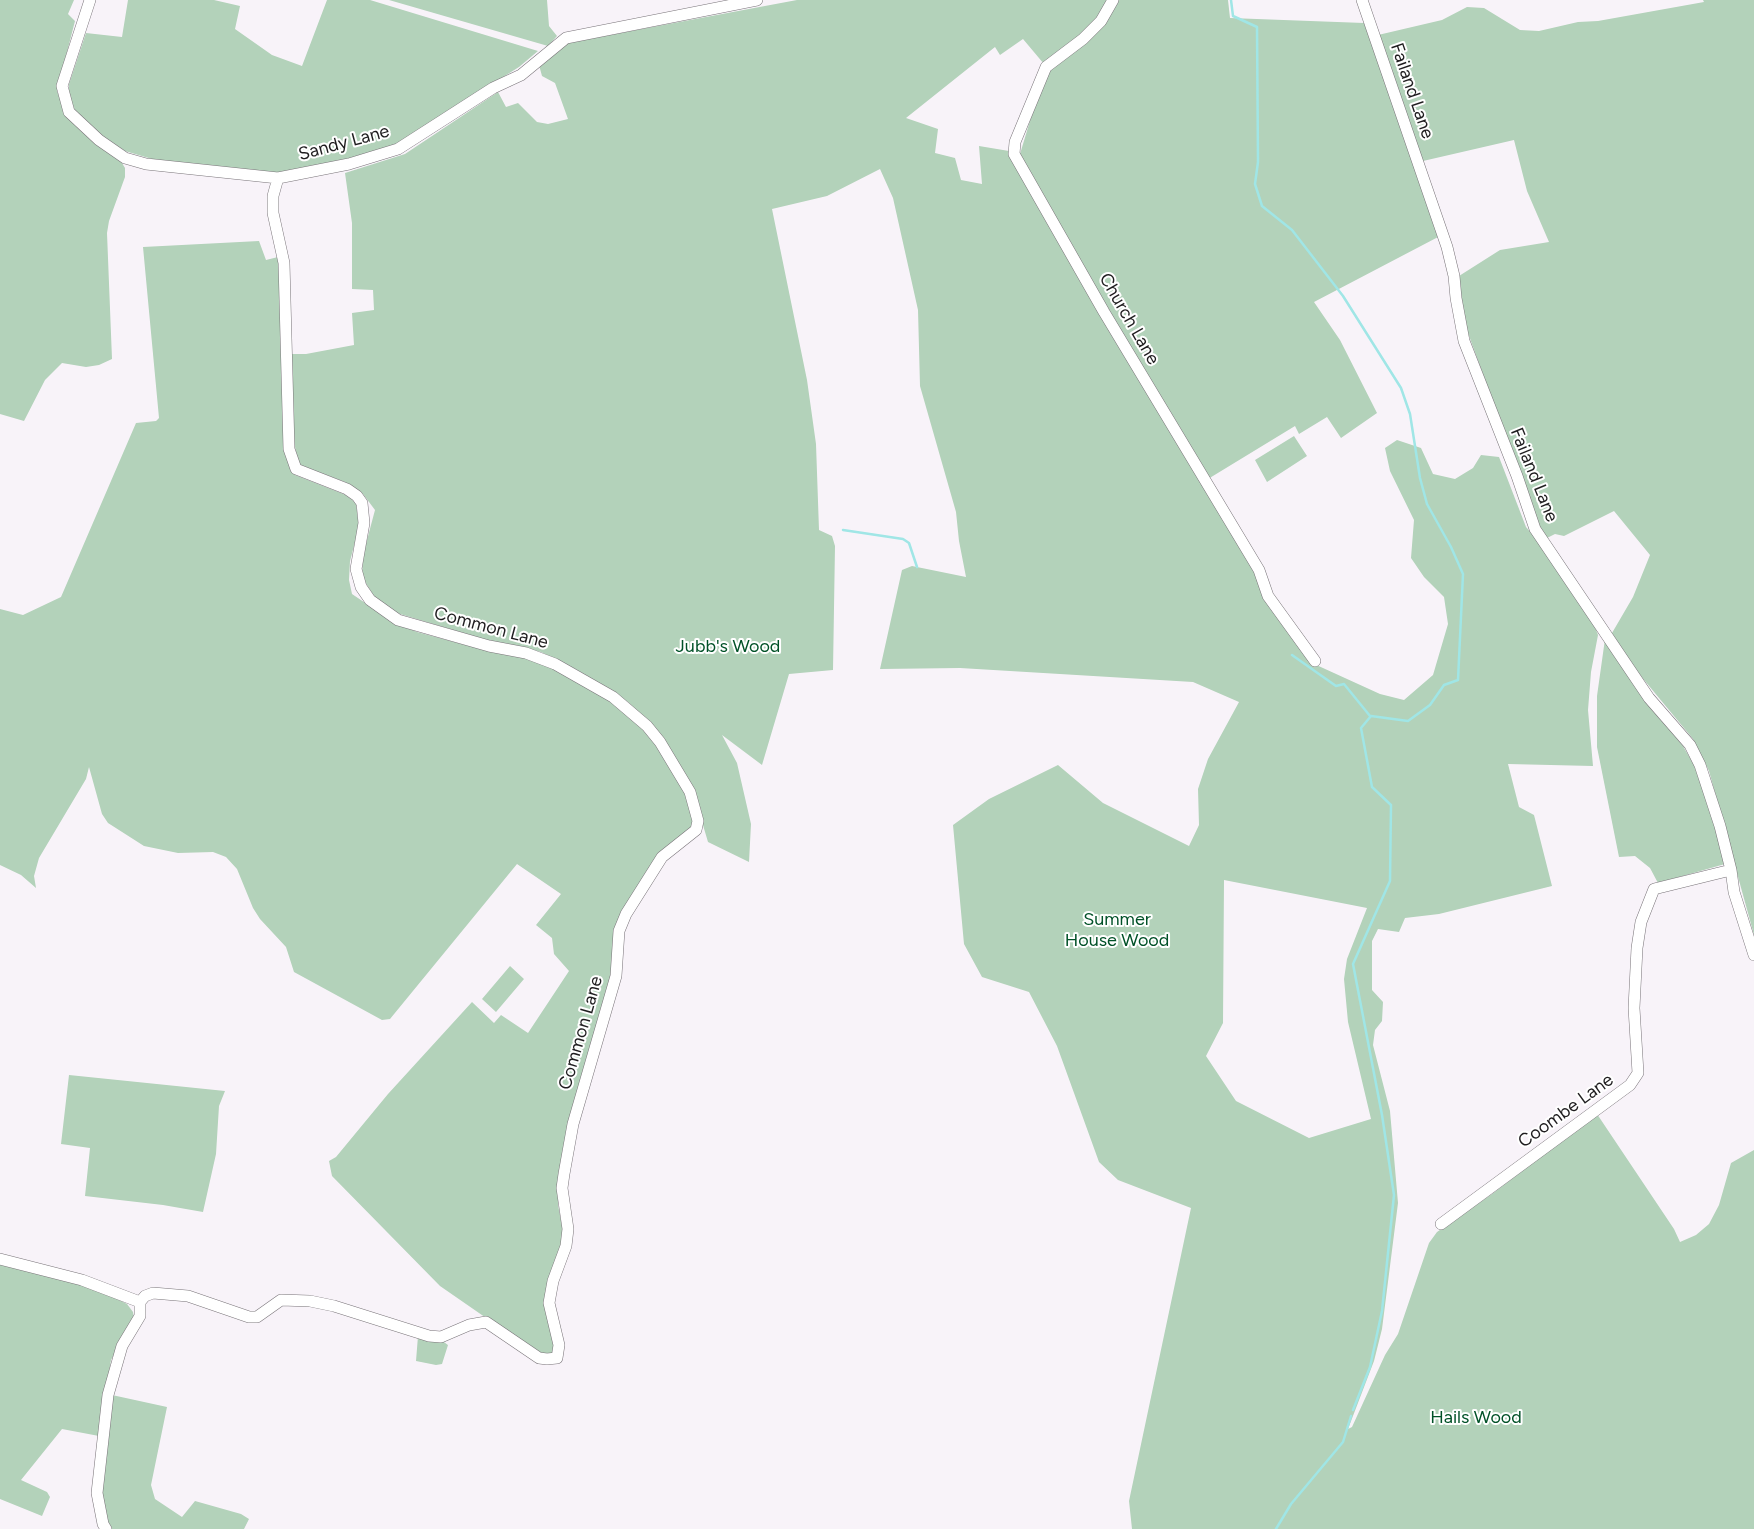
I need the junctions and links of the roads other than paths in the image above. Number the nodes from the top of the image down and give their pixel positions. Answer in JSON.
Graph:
{"nodes":[{"id":1,"x":90,"y":0,"type":"edge"},
{"id":2,"x":757,"y":0,"type":"edge"},
{"id":3,"x":1113,"y":0,"type":"edge"},
{"id":4,"x":1362,"y":0,"type":"edge"},
{"id":5,"x":278,"y":178,"type":"junction"},
{"id":6,"x":1315,"y":660,"type":"dead end"},
{"id":7,"x":1731,"y":870,"type":"junction"},
{"id":8,"x":1754,"y":955,"type":"edge"},
{"id":9,"x":1441,"y":1224,"type":"dead end"},
{"id":10,"x":0,"y":1259,"type":"edge"},
{"id":11,"x":140,"y":1302,"type":"junction"},
{"id":12,"x":106,"y":1529,"type":"edge"}],
"edges":[{"from":1,"to":5,"type":"street","name":"Sandy Lane"},
{"from":2,"to":5,"type":"street","name":"Sandy Lane"},
{"from":3,"to":6,"type":"street","name":"Church Lane"},
{"from":4,"to":7,"type":"street","name":"Failand Lane"},
{"from":5,"to":11,"type":"street","name":"Common Lane"},
{"from":7,"to":8,"type":"street","name":"Failand Lane"},
{"from":7,"to":9,"type":"street","name":"Coombe Lane"},
{"from":10,"to":11,"type":"street"},
{"from":11,"to":12,"type":"street"}]}
